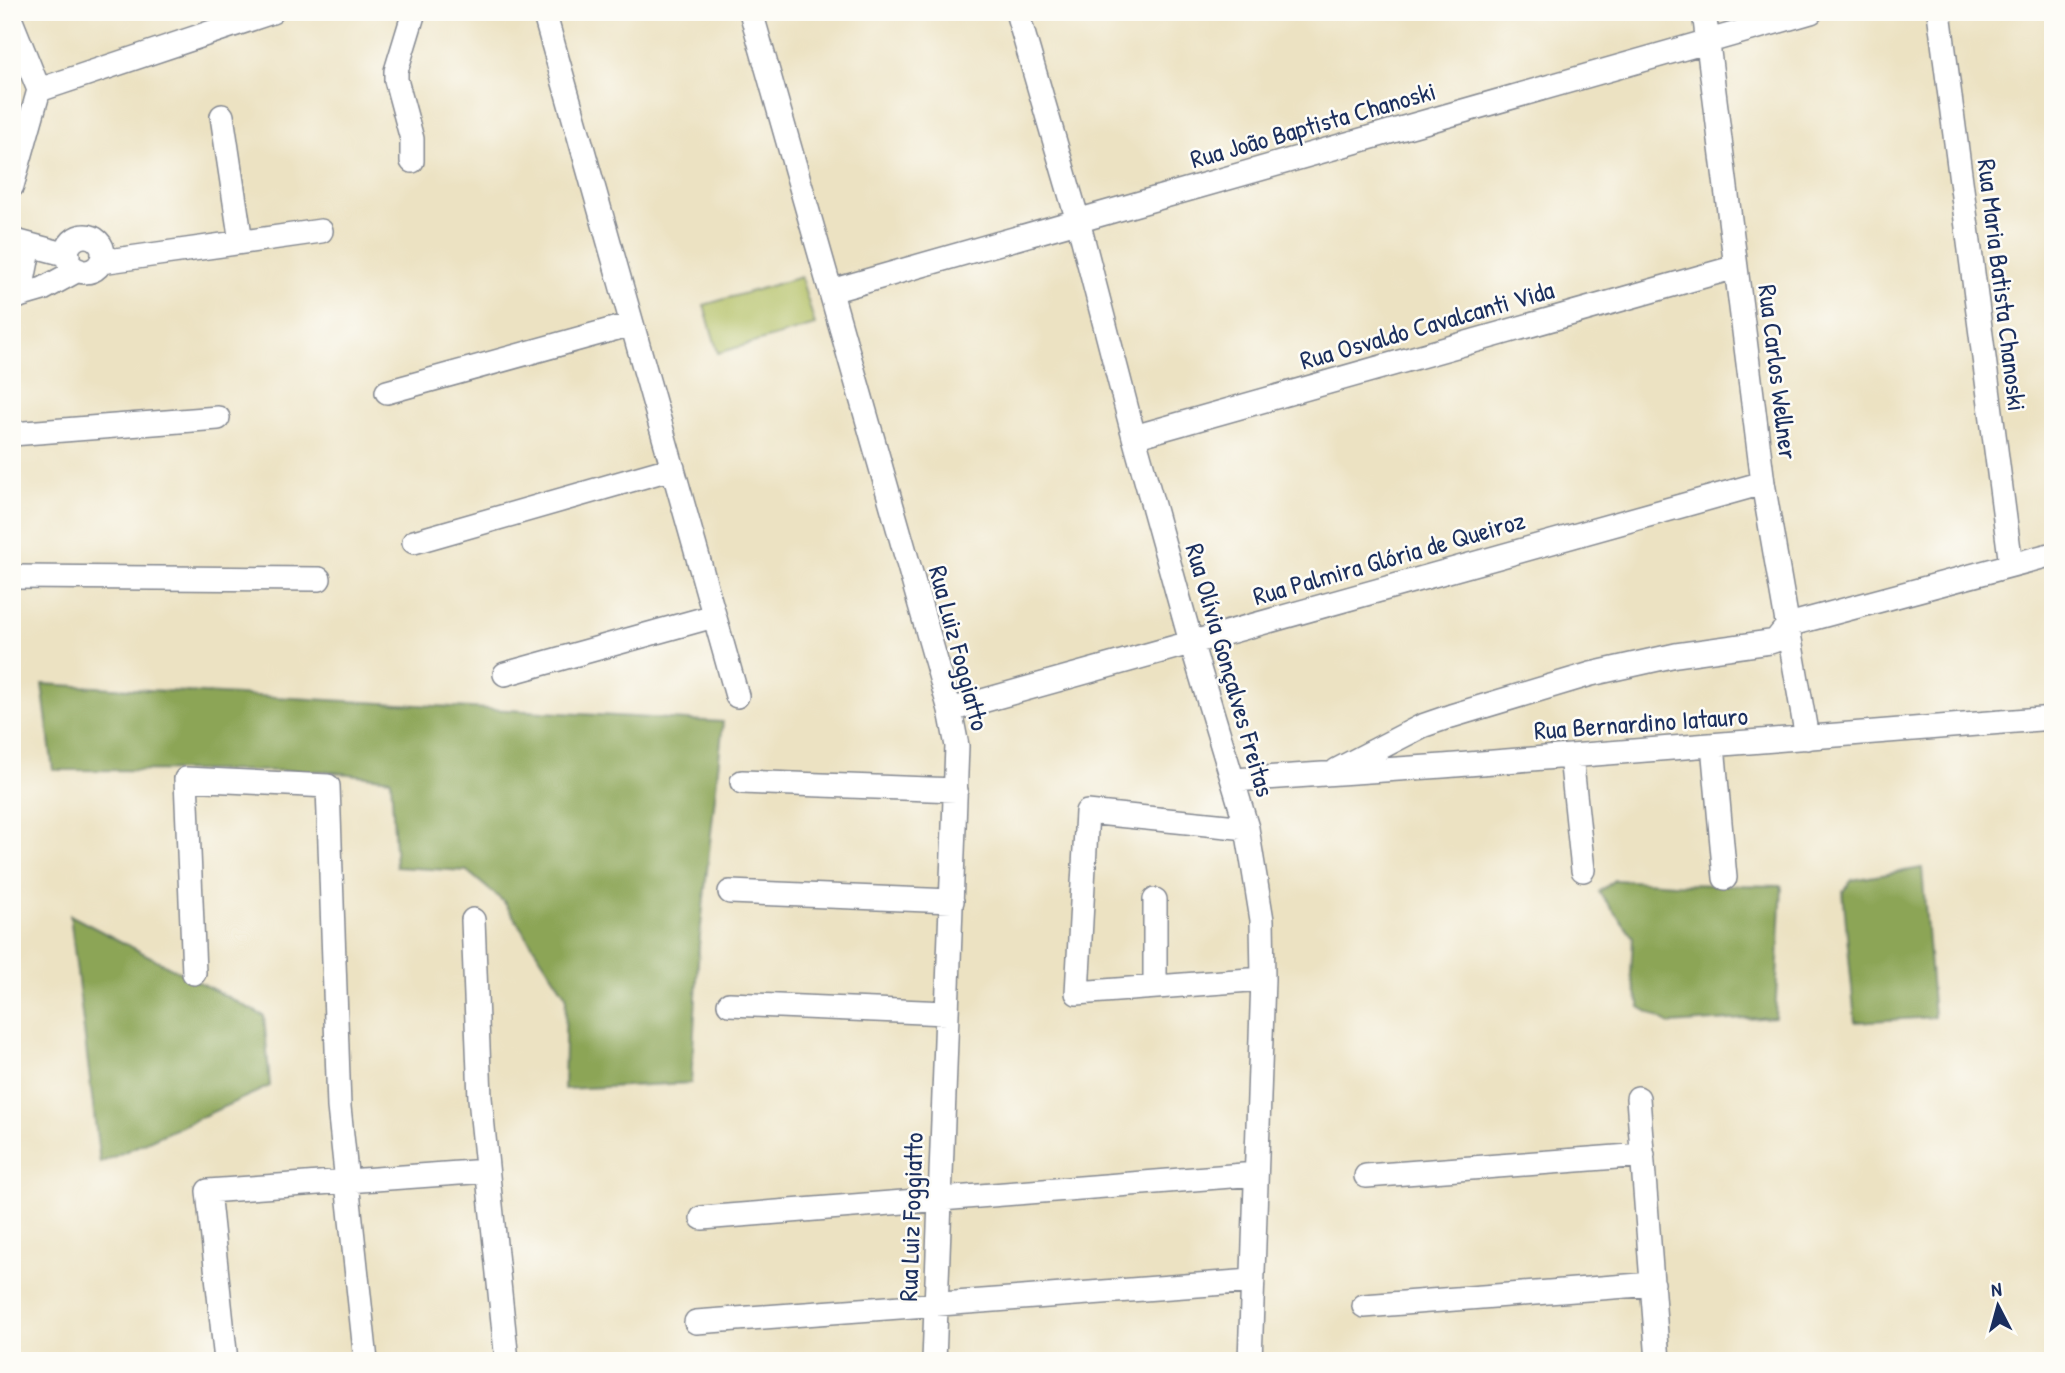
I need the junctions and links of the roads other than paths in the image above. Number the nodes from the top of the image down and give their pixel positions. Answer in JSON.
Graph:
{"nodes":[{"id":1,"x":272,"y":12,"type":"edge"},
{"id":2,"x":414,"y":12,"type":"edge"},
{"id":3,"x":544,"y":12,"type":"edge"},
{"id":4,"x":751,"y":12,"type":"edge"},
{"id":5,"x":1017,"y":12,"type":"edge"},
{"id":6,"x":1704,"y":12,"type":"edge"},
{"id":7,"x":1811,"y":12,"type":"edge"},
{"id":8,"x":1939,"y":12,"type":"edge"},
{"id":9,"x":12,"y":23,"type":"edge"},
{"id":10,"x":1707,"y":42,"type":"junction"},
{"id":11,"x":39,"y":90,"type":"junction"},
{"id":12,"x":222,"y":116,"type":"dead end"},
{"id":13,"x":412,"y":161,"type":"dead end"},
{"id":14,"x":12,"y":186,"type":"edge"},
{"id":15,"x":1078,"y":220,"type":"junction"},
{"id":16,"x":321,"y":230,"type":"dead end"},
{"id":17,"x":241,"y":242,"type":"junction"},
{"id":18,"x":21,"y":243,"type":"edge"},
{"id":19,"x":73,"y":262,"type":"junction"},
{"id":20,"x":101,"y":262,"type":"junction"},
{"id":21,"x":1736,"y":267,"type":"junction"},
{"id":22,"x":831,"y":291,"type":"junction"},
{"id":23,"x":16,"y":297,"type":"edge"},
{"id":24,"x":632,"y":324,"type":"junction"},
{"id":25,"x":387,"y":392,"type":"dead end"},
{"id":26,"x":218,"y":418,"type":"dead end"},
{"id":27,"x":12,"y":434,"type":"edge"},
{"id":28,"x":1134,"y":438,"type":"junction"},
{"id":29,"x":673,"y":468,"type":"junction"},
{"id":30,"x":1763,"y":482,"type":"junction"},
{"id":31,"x":414,"y":542,"type":"dead end"},
{"id":32,"x":2053,"y":554,"type":"edge"},
{"id":33,"x":2011,"y":565,"type":"junction"},
{"id":34,"x":12,"y":577,"type":"edge"},
{"id":35,"x":318,"y":579,"type":"dead end"},
{"id":36,"x":714,"y":616,"type":"junction"},
{"id":37,"x":1788,"y":625,"type":"junction"},
{"id":38,"x":1191,"y":642,"type":"junction"},
{"id":39,"x":505,"y":674,"type":"dead end"},
{"id":40,"x":737,"y":695,"type":"dead end"},
{"id":41,"x":950,"y":710,"type":"junction"},
{"id":42,"x":2053,"y":718,"type":"edge"},
{"id":43,"x":1807,"y":738,"type":"junction"},
{"id":44,"x":1713,"y":745,"type":"junction"},
{"id":45,"x":1571,"y":756,"type":"junction"},
{"id":46,"x":1331,"y":773,"type":"junction"},
{"id":47,"x":1234,"y":780,"type":"junction"},
{"id":48,"x":742,"y":782,"type":"dead end"},
{"id":49,"x":956,"y":790,"type":"junction"},
{"id":50,"x":1247,"y":828,"type":"junction"},
{"id":51,"x":1583,"y":870,"type":"dead end"},
{"id":52,"x":1726,"y":878,"type":"dead end"},
{"id":53,"x":730,"y":892,"type":"dead end"},
{"id":54,"x":1155,"y":900,"type":"dead end"},
{"id":55,"x":952,"y":901,"type":"junction"},
{"id":56,"x":473,"y":920,"type":"dead end"},
{"id":57,"x":194,"y":973,"type":"dead end"},
{"id":58,"x":1263,"y":979,"type":"junction"},
{"id":59,"x":1155,"y":987,"type":"junction"},
{"id":60,"x":729,"y":1004,"type":"dead end"},
{"id":61,"x":947,"y":1013,"type":"junction"},
{"id":62,"x":1638,"y":1098,"type":"dead end"},
{"id":63,"x":1643,"y":1155,"type":"junction"},
{"id":64,"x":487,"y":1171,"type":"junction"},
{"id":65,"x":1256,"y":1174,"type":"junction"},
{"id":66,"x":1366,"y":1176,"type":"dead end"},
{"id":67,"x":347,"y":1181,"type":"junction"},
{"id":68,"x":940,"y":1199,"type":"junction"},
{"id":69,"x":702,"y":1219,"type":"dead end"},
{"id":70,"x":1252,"y":1281,"type":"junction"},
{"id":71,"x":1653,"y":1284,"type":"junction"},
{"id":72,"x":936,"y":1304,"type":"junction"},
{"id":73,"x":1364,"y":1306,"type":"dead end"},
{"id":74,"x":696,"y":1322,"type":"dead end"},
{"id":75,"x":226,"y":1361,"type":"edge"},
{"id":76,"x":366,"y":1361,"type":"edge"},
{"id":77,"x":508,"y":1361,"type":"edge"},
{"id":78,"x":934,"y":1361,"type":"edge"},
{"id":79,"x":1250,"y":1361,"type":"edge"},
{"id":80,"x":1658,"y":1361,"type":"edge"}],
"edges":[{"from":1,"to":11,"type":"street"},
{"from":2,"to":13,"type":"street"},
{"from":3,"to":24,"type":"street"},
{"from":4,"to":22,"type":"street","name":"Rua Luiz Foggiatto"},
{"from":5,"to":15,"type":"street","name":"Rua Olívia Gonçalves Freitas"},
{"from":6,"to":10,"type":"street","name":"Rua Carlos Wellner"},
{"from":7,"to":10,"type":"street","name":"Rua João Baptista Chanoski"},
{"from":8,"to":33,"type":"street","name":"Rua Maria Batista Chanoski"},
{"from":9,"to":11,"type":"street"},
{"from":10,"to":15,"type":"street","name":"Rua João Baptista Chanoski"},
{"from":10,"to":21,"type":"street","name":"Rua Carlos Wellner"},
{"from":11,"to":14,"type":"street"},
{"from":12,"to":17,"type":"street"},
{"from":15,"to":22,"type":"street","name":"Rua João Baptista Chanoski"},
{"from":15,"to":28,"type":"street","name":"Rua Olívia Gonçalves Freitas"},
{"from":16,"to":17,"type":"street"},
{"from":17,"to":20,"type":"street"},
{"from":18,"to":19,"type":"street"},
{"from":18,"to":23,"type":"street"},
{"from":19,"to":20,"type":"street"},
{"from":19,"to":20,"type":"street"},
{"from":19,"to":23,"type":"street"},
{"from":21,"to":28,"type":"street","name":"Rua Osvaldo Cavalcanti Vida"},
{"from":21,"to":30,"type":"street","name":"Rua Carlos Wellner"},
{"from":22,"to":41,"type":"street","name":"Rua Luiz Foggiatto"},
{"from":24,"to":25,"type":"street"},
{"from":24,"to":29,"type":"street"},
{"from":26,"to":27,"type":"street"},
{"from":28,"to":38,"type":"street","name":"Rua Olívia Gonçalves Freitas"},
{"from":29,"to":31,"type":"street"},
{"from":29,"to":36,"type":"street"},
{"from":30,"to":37,"type":"street","name":"Rua Carlos Wellner"},
{"from":30,"to":38,"type":"street","name":"Rua Palmira Glória de Queiroz"},
{"from":32,"to":33,"type":"street"},
{"from":33,"to":37,"type":"street"},
{"from":34,"to":35,"type":"street"},
{"from":36,"to":39,"type":"street"},
{"from":36,"to":40,"type":"street"},
{"from":37,"to":43,"type":"street","name":"Rua Carlos Wellner"},
{"from":37,"to":46,"type":"street"},
{"from":38,"to":41,"type":"street","name":"Rua Palmira Glória de Queiroz"},
{"from":38,"to":47,"type":"street","name":"Rua Olívia Gonçalves Freitas"},
{"from":41,"to":49,"type":"street","name":"Rua Luiz Foggiatto"},
{"from":42,"to":43,"type":"street","name":"Rua Bernardino Iatauro"},
{"from":43,"to":44,"type":"street","name":"Rua Bernardino Iatauro"},
{"from":44,"to":45,"type":"street","name":"Rua Bernardino Iatauro"},
{"from":44,"to":52,"type":"street"},
{"from":45,"to":46,"type":"street","name":"Rua Bernardino Iatauro"},
{"from":45,"to":51,"type":"street"},
{"from":46,"to":47,"type":"street","name":"Rua Bernardino Iatauro"},
{"from":47,"to":50,"type":"street","name":"Rua Olívia Gonçalves Freitas"},
{"from":48,"to":49,"type":"street"},
{"from":49,"to":55,"type":"street","name":"Rua Luiz Foggiatto"},
{"from":50,"to":58,"type":"street","name":"Rua Olívia Gonçalves Freitas"},
{"from":50,"to":59,"type":"street"},
{"from":53,"to":55,"type":"street"},
{"from":54,"to":59,"type":"street"},
{"from":55,"to":61,"type":"street","name":"Rua Luiz Foggiatto"},
{"from":56,"to":64,"type":"street"},
{"from":57,"to":67,"type":"street"},
{"from":58,"to":59,"type":"street"},
{"from":58,"to":65,"type":"street","name":"Rua Olívia Gonçalves Freitas"},
{"from":60,"to":61,"type":"street"},
{"from":61,"to":68,"type":"street","name":"Rua Luiz Foggiatto"},
{"from":62,"to":63,"type":"street"},
{"from":63,"to":66,"type":"street"},
{"from":63,"to":71,"type":"street"},
{"from":64,"to":67,"type":"street"},
{"from":64,"to":77,"type":"street"},
{"from":65,"to":68,"type":"street"},
{"from":65,"to":70,"type":"street","name":"Rua Olívia Gonçalves Freitas"},
{"from":67,"to":75,"type":"street"},
{"from":67,"to":76,"type":"street"},
{"from":68,"to":69,"type":"street"},
{"from":68,"to":72,"type":"street","name":"Rua Luiz Foggiatto"},
{"from":70,"to":72,"type":"street"},
{"from":70,"to":79,"type":"street","name":"Rua Olívia Gonçalves Freitas"},
{"from":71,"to":73,"type":"street"},
{"from":71,"to":80,"type":"street"},
{"from":72,"to":74,"type":"street"},
{"from":72,"to":78,"type":"street","name":"Rua Luiz Foggiatto"}]}
